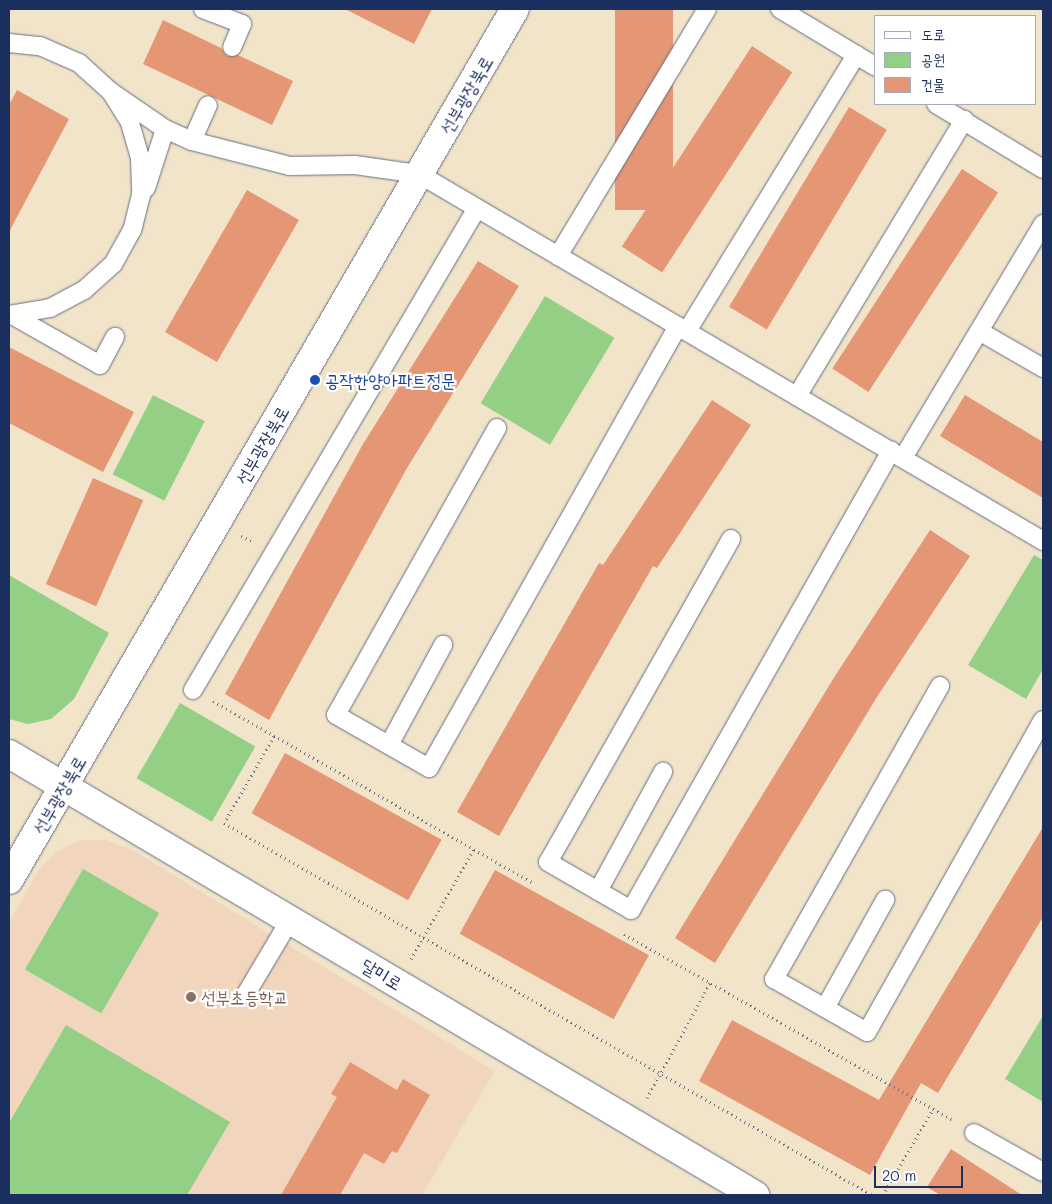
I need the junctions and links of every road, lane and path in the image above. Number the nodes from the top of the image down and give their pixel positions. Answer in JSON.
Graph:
{"nodes":[{"id":1,"x":203,"y":9,"type":"edge"},
{"id":2,"x":515,"y":9,"type":"edge"},
{"id":3,"x":707,"y":9,"type":"edge"},
{"id":4,"x":780,"y":9,"type":"edge"},
{"id":5,"x":9,"y":44,"type":"edge"},
{"id":6,"x":232,"y":47,"type":"dead end"},
{"id":7,"x":856,"y":55,"type":"junction"},
{"id":8,"x":874,"y":66,"type":"edge"},
{"id":9,"x":111,"y":92,"type":"junction"},
{"id":10,"x":208,"y":105,"type":"dead end"},
{"id":11,"x":938,"y":105,"type":"edge"},
{"id":12,"x":964,"y":120,"type":"junction"},
{"id":13,"x":165,"y":129,"type":"junction"},
{"id":14,"x":192,"y":141,"type":"junction"},
{"id":15,"x":1043,"y":169,"type":"edge"},
{"id":16,"x":419,"y":174,"type":"junction"},
{"id":17,"x":477,"y":208,"type":"junction"},
{"id":18,"x":1043,"y":224,"type":"edge"},
{"id":19,"x":132,"y":230,"type":"junction"},
{"id":20,"x":558,"y":256,"type":"junction"},
{"id":21,"x":10,"y":315,"type":"edge"},
{"id":22,"x":683,"y":329,"type":"junction"},
{"id":23,"x":979,"y":331,"type":"junction"},
{"id":24,"x":115,"y":336,"type":"dead end"},
{"id":25,"x":1043,"y":368,"type":"edge"},
{"id":26,"x":797,"y":396,"type":"junction"},
{"id":27,"x":497,"y":428,"type":"dead end"},
{"id":28,"x":897,"y":454,"type":"junction"},
{"id":29,"x":217,"y":522,"type":"junction"},
{"id":30,"x":731,"y":539,"type":"dead end"},
{"id":31,"x":1043,"y":541,"type":"edge"},
{"id":32,"x":274,"y":553,"type":"junction"},
{"id":33,"x":443,"y":645,"type":"dead end"},
{"id":34,"x":940,"y":686,"type":"dead end"},
{"id":35,"x":193,"y":690,"type":"joint"},
{"id":36,"x":1043,"y":720,"type":"edge"},
{"id":37,"x":389,"y":745,"type":"junction"},
{"id":38,"x":9,"y":754,"type":"edge"},
{"id":39,"x":663,"y":772,"type":"dead end"},
{"id":40,"x":64,"y":786,"type":"junction"},
{"id":41,"x":474,"y":849,"type":"dead end"},
{"id":42,"x":9,"y":880,"type":"edge"},
{"id":43,"x":598,"y":891,"type":"junction"},
{"id":44,"x":885,"y":900,"type":"dead end"},
{"id":45,"x":290,"y":920,"type":"junction"},
{"id":46,"x":424,"y":938,"type":"junction"},
{"id":47,"x":710,"y":983,"type":"dead end"},
{"id":48,"x":246,"y":994,"type":"dead end"},
{"id":49,"x":825,"y":1008,"type":"junction"},
{"id":50,"x":661,"y":1074,"type":"junction"},
{"id":51,"x":933,"y":1110,"type":"dead end"},
{"id":52,"x":974,"y":1133,"type":"dead end"},
{"id":53,"x":1043,"y":1172,"type":"edge"},
{"id":54,"x":755,"y":1195,"type":"edge"},
{"id":55,"x":872,"y":1195,"type":"edge"},
{"id":56,"x":883,"y":1195,"type":"edge"}],
"edges":[{"from":1,"to":6,"type":"lane"},
{"from":2,"to":16,"type":"street","name":"선부광장북로"},
{"from":3,"to":20,"type":"lane"},
{"from":4,"to":7,"type":"lane"},
{"from":5,"to":9,"type":"lane"},
{"from":7,"to":8,"type":"lane"},
{"from":7,"to":22,"type":"lane"},
{"from":9,"to":13,"type":"lane"},
{"from":9,"to":19,"type":"lane"},
{"from":10,"to":14,"type":"lane"},
{"from":11,"to":12,"type":"lane"},
{"from":12,"to":15,"type":"lane"},
{"from":12,"to":26,"type":"lane"},
{"from":13,"to":14,"type":"lane"},
{"from":13,"to":19,"type":"lane"},
{"from":14,"to":16,"type":"lane"},
{"from":16,"to":17,"type":"lane"},
{"from":16,"to":29,"type":"street","name":"선부광장북로"},
{"from":17,"to":20,"type":"lane"},
{"from":17,"to":32,"type":"lane"},
{"from":18,"to":23,"type":"lane"},
{"from":19,"to":21,"type":"lane"},
{"from":20,"to":22,"type":"lane"},
{"from":21,"to":24,"type":"lane"},
{"from":22,"to":26,"type":"lane"},
{"from":22,"to":37,"type":"lane"},
{"from":23,"to":25,"type":"lane"},
{"from":23,"to":28,"type":"lane"},
{"from":26,"to":28,"type":"lane"},
{"from":27,"to":37,"type":"lane"},
{"from":28,"to":31,"type":"lane"},
{"from":28,"to":43,"type":"lane"},
{"from":29,"to":32,"type":"path"},
{"from":29,"to":40,"type":"street","name":"선부광장북로"},
{"from":30,"to":43,"type":"lane"},
{"from":32,"to":35,"type":"lane"},
{"from":33,"to":37,"type":"lane"},
{"from":34,"to":49,"type":"lane"},
{"from":35,"to":46,"type":"path"},
{"from":36,"to":49,"type":"lane"},
{"from":38,"to":40,"type":"street","name":"달미로"},
{"from":39,"to":43,"type":"lane"},
{"from":40,"to":42,"type":"street","name":"선부광장북로"},
{"from":40,"to":45,"type":"street","name":"달미로"},
{"from":41,"to":46,"type":"path"},
{"from":44,"to":49,"type":"lane"},
{"from":45,"to":48,"type":"lane"},
{"from":45,"to":54,"type":"street","name":"달미로"},
{"from":46,"to":50,"type":"path"},
{"from":47,"to":50,"type":"path"},
{"from":50,"to":55,"type":"path"},
{"from":51,"to":56,"type":"path"},
{"from":52,"to":53,"type":"lane"}]}
